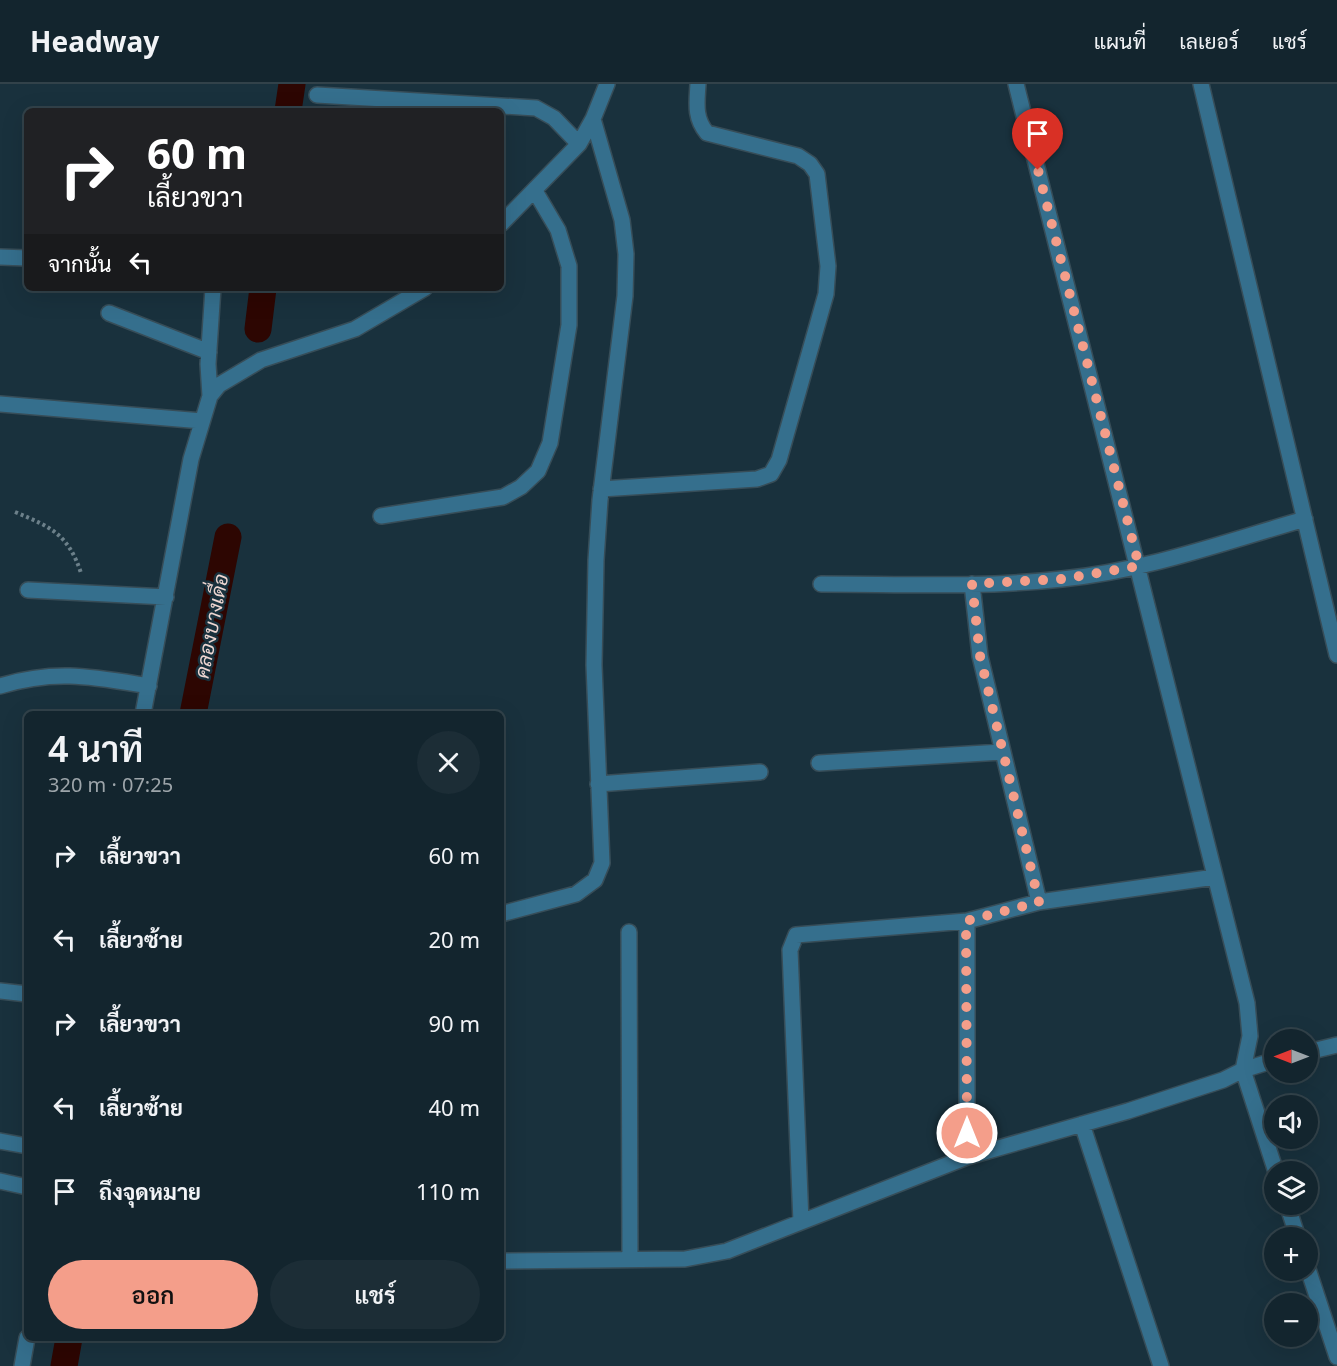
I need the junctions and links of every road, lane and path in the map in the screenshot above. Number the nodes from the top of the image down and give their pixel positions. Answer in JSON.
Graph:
{"nodes":[{"id":1,"x":607,"y":84,"type":"edge"},
{"id":2,"x":698,"y":84,"type":"edge"},
{"id":3,"x":1016,"y":84,"type":"edge"},
{"id":4,"x":1201,"y":84,"type":"edge"},
{"id":5,"x":316,"y":95,"type":"dead end"},
{"id":6,"x":593,"y":119,"type":"junction"},
{"id":7,"x":579,"y":144,"type":"junction"},
{"id":8,"x":535,"y":191,"type":"junction"},
{"id":9,"x":504,"y":221,"type":"edge"},
{"id":10,"x":0,"y":257,"type":"edge"},
{"id":11,"x":24,"y":258,"type":"edge"},
{"id":12,"x":213,"y":291,"type":"edge"},
{"id":13,"x":419,"y":291,"type":"edge"},
{"id":14,"x":109,"y":313,"type":"dead end"},
{"id":15,"x":209,"y":352,"type":"junction"},
{"id":16,"x":210,"y":396,"type":"junction"},
{"id":17,"x":0,"y":404,"type":"edge"},
{"id":18,"x":202,"y":421,"type":"junction"},
{"id":19,"x":602,"y":489,"type":"junction"},
{"id":20,"x":15,"y":512,"type":"dead end"},
{"id":21,"x":381,"y":516,"type":"dead end"},
{"id":22,"x":1305,"y":519,"type":"junction"},
{"id":23,"x":1139,"y":566,"type":"junction"},
{"id":24,"x":821,"y":584,"type":"dead end"},
{"id":25,"x":972,"y":584,"type":"junction"},
{"id":26,"x":28,"y":590,"type":"dead end"},
{"id":27,"x":88,"y":592,"type":"junction"},
{"id":28,"x":166,"y":597,"type":"junction"},
{"id":29,"x":1337,"y":655,"type":"edge"},
{"id":30,"x":0,"y":686,"type":"edge"},
{"id":31,"x":149,"y":686,"type":"junction"},
{"id":32,"x":144,"y":711,"type":"edge"},
{"id":33,"x":1002,"y":752,"type":"junction"},
{"id":34,"x":819,"y":763,"type":"dead end"},
{"id":35,"x":760,"y":772,"type":"dead end"},
{"id":36,"x":598,"y":784,"type":"junction"},
{"id":37,"x":1215,"y":877,"type":"junction"},
{"id":38,"x":1039,"y":902,"type":"junction"},
{"id":39,"x":504,"y":913,"type":"edge"},
{"id":40,"x":966,"y":921,"type":"junction"},
{"id":41,"x":629,"y":932,"type":"dead end"},
{"id":42,"x":0,"y":991,"type":"edge"},
{"id":43,"x":24,"y":994,"type":"edge"},
{"id":44,"x":1337,"y":1045,"type":"edge"},
{"id":45,"x":1318,"y":1050,"type":"edge"},
{"id":46,"x":1264,"y":1063,"type":"edge"},
{"id":47,"x":1243,"y":1070,"type":"junction"},
{"id":48,"x":1082,"y":1124,"type":"junction"},
{"id":49,"x":0,"y":1141,"type":"edge"},
{"id":50,"x":24,"y":1145,"type":"edge"},
{"id":51,"x":967,"y":1157,"type":"junction"},
{"id":52,"x":1272,"y":1161,"type":"edge"},
{"id":53,"x":0,"y":1180,"type":"edge"},
{"id":54,"x":24,"y":1185,"type":"edge"},
{"id":55,"x":801,"y":1222,"type":"junction"},
{"id":56,"x":630,"y":1260,"type":"junction"},
{"id":57,"x":504,"y":1261,"type":"edge"},
{"id":58,"x":1312,"y":1281,"type":"edge"},
{"id":59,"x":26,"y":1341,"type":"edge"},
{"id":60,"x":1337,"y":1357,"type":"edge"},
{"id":61,"x":22,"y":1366,"type":"edge"},
{"id":62,"x":1161,"y":1366,"type":"edge"}],
"edges":[{"from":1,"to":6,"type":"street"},
{"from":2,"to":19,"type":"street"},
{"from":3,"to":23,"type":"street"},
{"from":4,"to":22,"type":"street"},
{"from":5,"to":7,"type":"street"},
{"from":6,"to":7,"type":"street"},
{"from":6,"to":19,"type":"street"},
{"from":7,"to":8,"type":"street"},
{"from":8,"to":9,"type":"street"},
{"from":8,"to":21,"type":"street"},
{"from":10,"to":11,"type":"street"},
{"from":12,"to":15,"type":"street"},
{"from":13,"to":16,"type":"street"},
{"from":14,"to":15,"type":"street"},
{"from":15,"to":16,"type":"street"},
{"from":16,"to":18,"type":"street"},
{"from":17,"to":18,"type":"street"},
{"from":18,"to":28,"type":"street"},
{"from":19,"to":36,"type":"street"},
{"from":20,"to":27,"type":"path"},
{"from":22,"to":23,"type":"street"},
{"from":22,"to":29,"type":"street"},
{"from":23,"to":25,"type":"street"},
{"from":23,"to":37,"type":"street"},
{"from":24,"to":25,"type":"street"},
{"from":25,"to":33,"type":"street"},
{"from":26,"to":27,"type":"street"},
{"from":27,"to":28,"type":"street"},
{"from":28,"to":31,"type":"street"},
{"from":30,"to":31,"type":"street"},
{"from":31,"to":32,"type":"street"},
{"from":33,"to":34,"type":"street"},
{"from":33,"to":38,"type":"street"},
{"from":35,"to":36,"type":"street"},
{"from":36,"to":39,"type":"street"},
{"from":37,"to":38,"type":"street"},
{"from":37,"to":47,"type":"street"},
{"from":38,"to":40,"type":"street"},
{"from":40,"to":51,"type":"street"},
{"from":40,"to":55,"type":"street"},
{"from":41,"to":56,"type":"street"},
{"from":42,"to":43,"type":"street"},
{"from":44,"to":45,"type":"street"},
{"from":46,"to":47,"type":"street"},
{"from":47,"to":48,"type":"street"},
{"from":47,"to":52,"type":"street"},
{"from":48,"to":51,"type":"street"},
{"from":48,"to":62,"type":"street"},
{"from":49,"to":50,"type":"street"},
{"from":51,"to":55,"type":"street"},
{"from":53,"to":54,"type":"street"},
{"from":55,"to":56,"type":"street"},
{"from":56,"to":57,"type":"street"},
{"from":58,"to":60,"type":"street"},
{"from":59,"to":61,"type":"street"}]}
